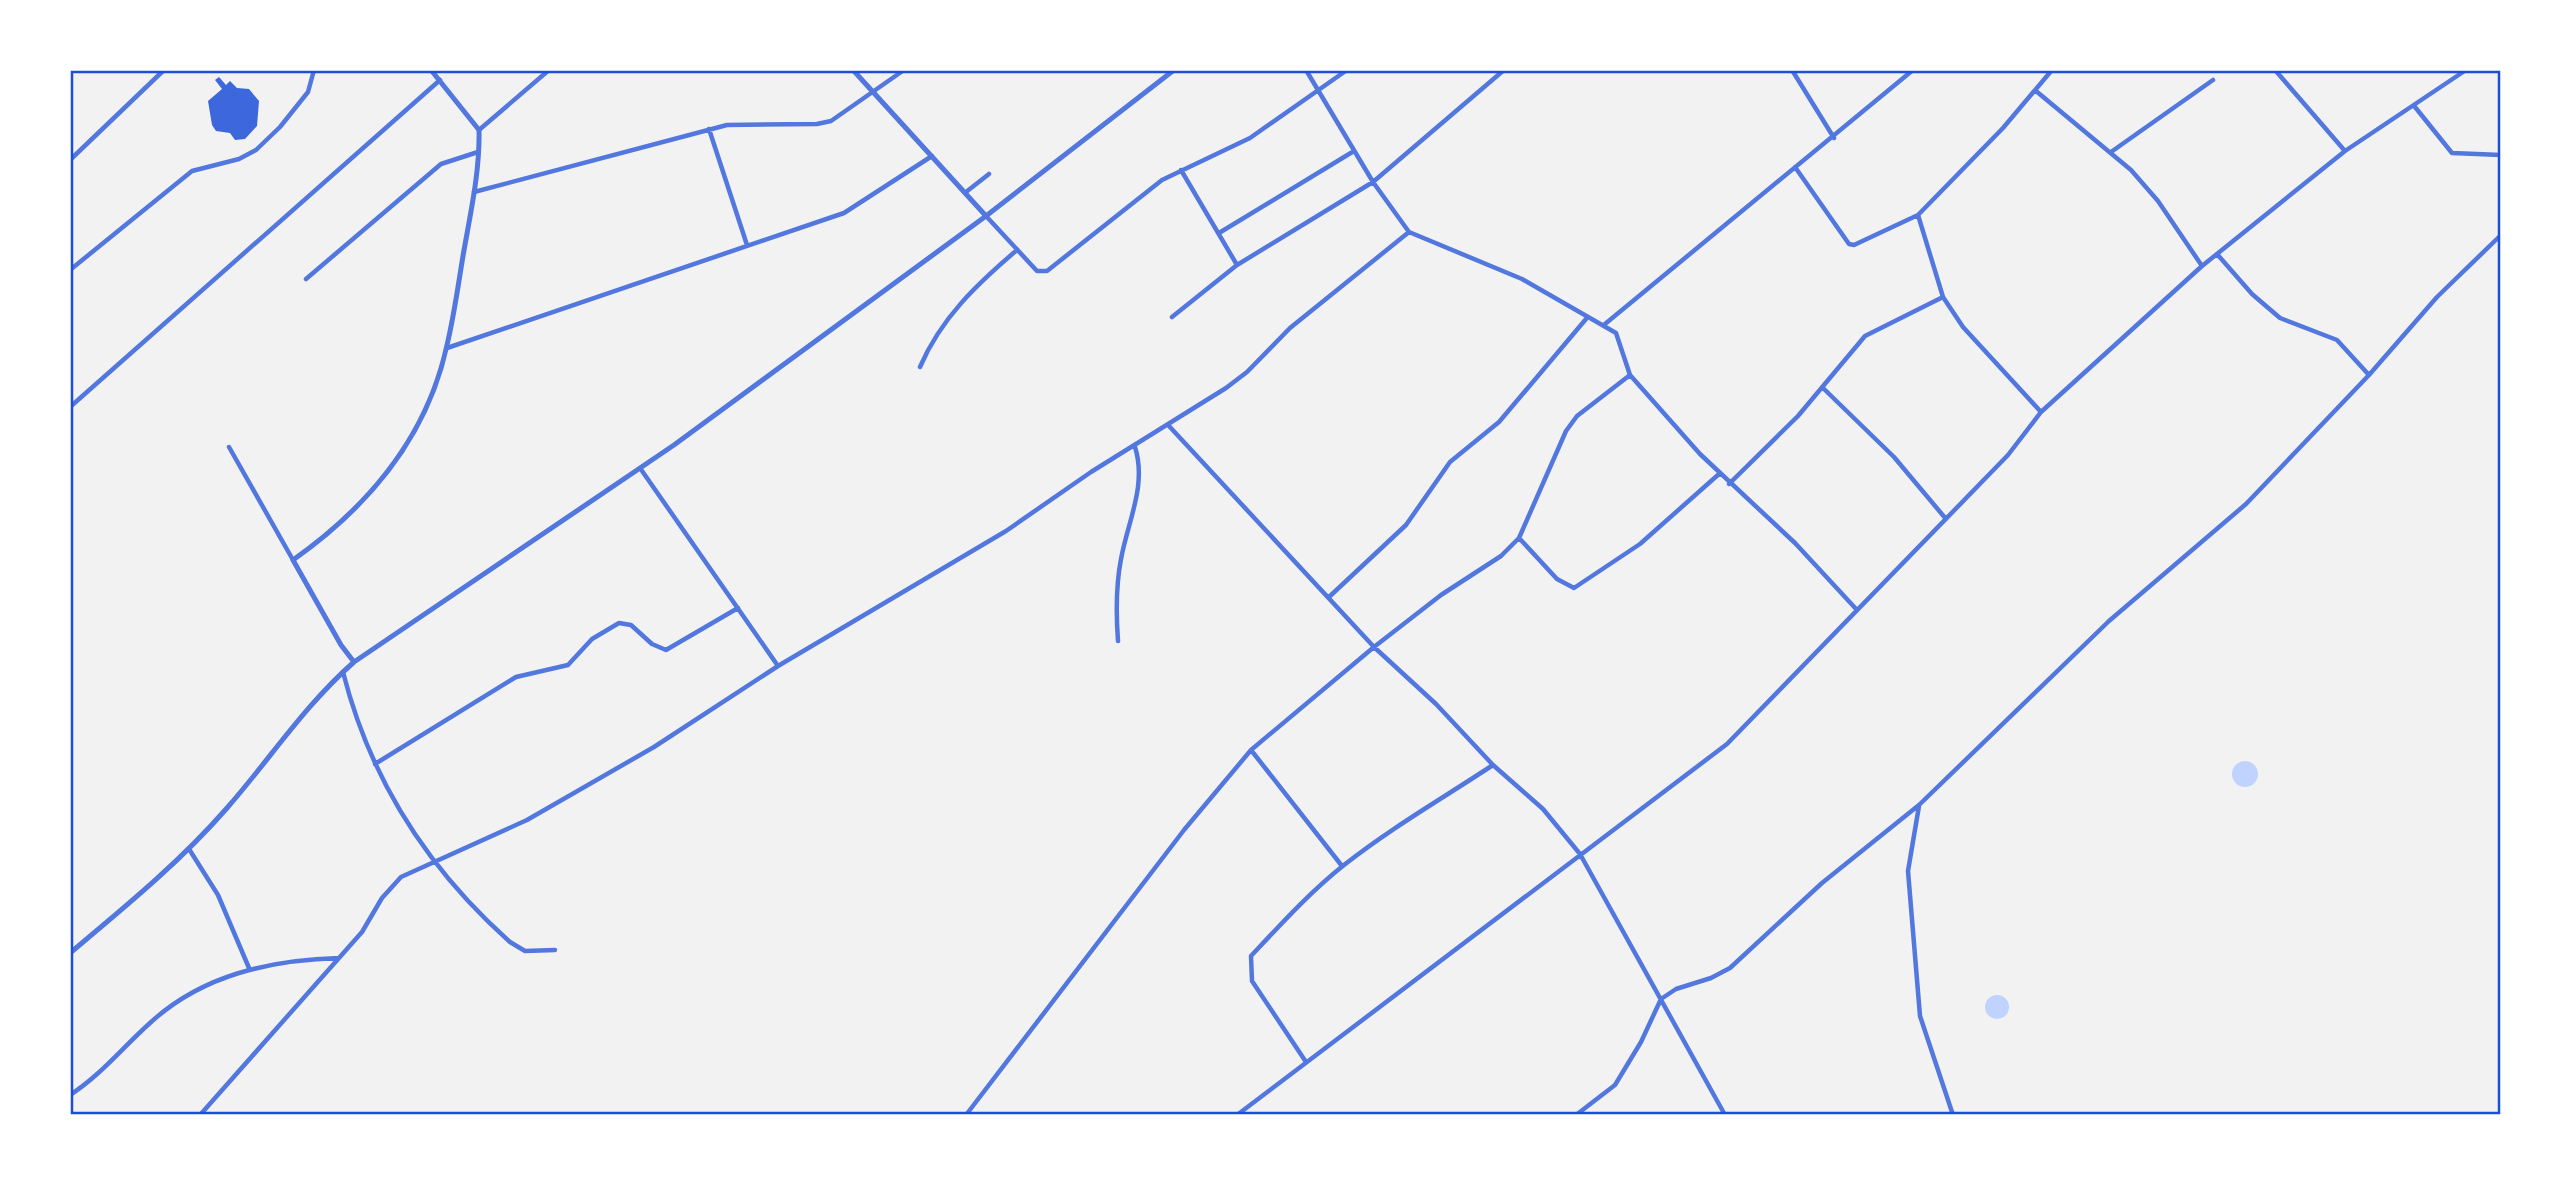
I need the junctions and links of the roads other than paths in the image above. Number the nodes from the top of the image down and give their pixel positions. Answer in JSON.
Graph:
{"nodes":[{"id":1,"x":164,"y":70,"type":"edge"},
{"id":2,"x":314,"y":70,"type":"edge"},
{"id":3,"x":431,"y":70,"type":"edge"},
{"id":4,"x":548,"y":70,"type":"edge"},
{"id":5,"x":853,"y":70,"type":"edge"},
{"id":6,"x":904,"y":70,"type":"edge"},
{"id":7,"x":1174,"y":70,"type":"edge"},
{"id":8,"x":1306,"y":70,"type":"edge"},
{"id":9,"x":1347,"y":70,"type":"edge"},
{"id":10,"x":1504,"y":70,"type":"edge"},
{"id":11,"x":1792,"y":70,"type":"edge"},
{"id":12,"x":1913,"y":70,"type":"edge"},
{"id":13,"x":2052,"y":70,"type":"edge"},
{"id":14,"x":2275,"y":70,"type":"edge"},
{"id":15,"x":2466,"y":70,"type":"edge"},
{"id":16,"x":440,"y":80,"type":"junction"},
{"id":17,"x":2213,"y":80,"type":"dead end"},
{"id":18,"x":2036,"y":91,"type":"junction"},
{"id":19,"x":875,"y":93,"type":"junction"},
{"id":20,"x":1317,"y":93,"type":"junction"},
{"id":21,"x":2415,"y":107,"type":"junction"},
{"id":22,"x":709,"y":129,"type":"junction"},
{"id":23,"x":479,"y":130,"type":"junction"},
{"id":24,"x":1834,"y":138,"type":"junction"},
{"id":25,"x":1354,"y":151,"type":"junction"},
{"id":26,"x":2345,"y":151,"type":"junction"},
{"id":27,"x":478,"y":152,"type":"junction"},
{"id":28,"x":2111,"y":152,"type":"junction"},
{"id":29,"x":933,"y":155,"type":"junction"},
{"id":30,"x":2501,"y":155,"type":"edge"},
{"id":31,"x":70,"y":160,"type":"edge"},
{"id":32,"x":1795,"y":167,"type":"junction"},
{"id":33,"x":1181,"y":170,"type":"junction"},
{"id":34,"x":989,"y":174,"type":"dead end"},
{"id":35,"x":1373,"y":182,"type":"junction"},
{"id":36,"x":474,"y":192,"type":"junction"},
{"id":37,"x":966,"y":192,"type":"junction"},
{"id":38,"x":1918,"y":215,"type":"junction"},
{"id":39,"x":986,"y":216,"type":"junction"},
{"id":40,"x":1409,"y":232,"type":"junction"},
{"id":41,"x":1219,"y":233,"type":"junction"},
{"id":42,"x":2501,"y":235,"type":"edge"},
{"id":43,"x":747,"y":245,"type":"junction"},
{"id":44,"x":1017,"y":250,"type":"junction"},
{"id":45,"x":2217,"y":254,"type":"junction"},
{"id":46,"x":1237,"y":265,"type":"junction"},
{"id":47,"x":2202,"y":266,"type":"junction"},
{"id":48,"x":70,"y":271,"type":"edge"},
{"id":49,"x":306,"y":279,"type":"dead end"},
{"id":50,"x":1943,"y":297,"type":"junction"},
{"id":51,"x":1172,"y":317,"type":"dead end"},
{"id":52,"x":1586,"y":319,"type":"junction"},
{"id":53,"x":1605,"y":324,"type":"junction"},
{"id":54,"x":447,"y":348,"type":"junction"},
{"id":55,"x":920,"y":367,"type":"dead end"},
{"id":56,"x":1630,"y":375,"type":"junction"},
{"id":57,"x":2369,"y":375,"type":"junction"},
{"id":58,"x":1823,"y":388,"type":"junction"},
{"id":59,"x":70,"y":407,"type":"edge"},
{"id":60,"x":2041,"y":412,"type":"junction"},
{"id":61,"x":1169,"y":426,"type":"junction"},
{"id":62,"x":229,"y":447,"type":"dead end"},
{"id":63,"x":1135,"y":447,"type":"junction"},
{"id":64,"x":640,"y":468,"type":"junction"},
{"id":65,"x":1719,"y":474,"type":"junction"},
{"id":66,"x":1729,"y":484,"type":"junction"},
{"id":67,"x":1946,"y":519,"type":"junction"},
{"id":68,"x":1519,"y":538,"type":"junction"},
{"id":69,"x":293,"y":560,"type":"junction"},
{"id":70,"x":1329,"y":597,"type":"junction"},
{"id":71,"x":738,"y":608,"type":"junction"},
{"id":72,"x":1857,"y":610,"type":"junction"},
{"id":73,"x":1118,"y":640,"type":"dead end"},
{"id":74,"x":1374,"y":647,"type":"junction"},
{"id":75,"x":354,"y":662,"type":"junction"},
{"id":76,"x":778,"y":666,"type":"junction"},
{"id":77,"x":343,"y":671,"type":"junction"},
{"id":78,"x":1251,"y":750,"type":"junction"},
{"id":79,"x":375,"y":764,"type":"junction"},
{"id":80,"x":1493,"y":765,"type":"junction"},
{"id":81,"x":1919,"y":805,"type":"junction"},
{"id":82,"x":189,"y":849,"type":"junction"},
{"id":83,"x":1580,"y":854,"type":"junction"},
{"id":84,"x":432,"y":861,"type":"junction"},
{"id":85,"x":1342,"y":866,"type":"junction"},
{"id":86,"x":555,"y":950,"type":"dead end"},
{"id":87,"x":70,"y":953,"type":"edge"},
{"id":88,"x":339,"y":958,"type":"junction"},
{"id":89,"x":249,"y":968,"type":"junction"},
{"id":90,"x":1661,"y":999,"type":"junction"},
{"id":91,"x":1306,"y":1062,"type":"junction"},
{"id":92,"x":70,"y":1095,"type":"edge"},
{"id":93,"x":200,"y":1115,"type":"edge"},
{"id":94,"x":966,"y":1115,"type":"edge"},
{"id":95,"x":1237,"y":1115,"type":"edge"},
{"id":96,"x":1576,"y":1115,"type":"edge"},
{"id":97,"x":1725,"y":1115,"type":"edge"},
{"id":98,"x":1953,"y":1115,"type":"edge"}],
"edges":[{"from":1,"to":31,"type":"street"},
{"from":2,"to":48,"type":"street"},
{"from":3,"to":16,"type":"street"},
{"from":4,"to":23,"type":"street"},
{"from":5,"to":19,"type":"street"},
{"from":6,"to":19,"type":"street"},
{"from":7,"to":39,"type":"street"},
{"from":8,"to":20,"type":"street"},
{"from":9,"to":20,"type":"street"},
{"from":10,"to":35,"type":"street"},
{"from":11,"to":24,"type":"street"},
{"from":12,"to":24,"type":"street"},
{"from":13,"to":18,"type":"street"},
{"from":14,"to":26,"type":"street"},
{"from":15,"to":21,"type":"street"},
{"from":16,"to":23,"type":"street"},
{"from":16,"to":59,"type":"street"},
{"from":17,"to":28,"type":"street"},
{"from":18,"to":28,"type":"street"},
{"from":18,"to":38,"type":"street"},
{"from":19,"to":22,"type":"street"},
{"from":19,"to":29,"type":"street"},
{"from":20,"to":25,"type":"street"},
{"from":20,"to":33,"type":"street"},
{"from":21,"to":26,"type":"street"},
{"from":21,"to":30,"type":"street"},
{"from":22,"to":36,"type":"street"},
{"from":22,"to":43,"type":"street"},
{"from":23,"to":27,"type":"street"},
{"from":24,"to":32,"type":"street"},
{"from":25,"to":35,"type":"street"},
{"from":25,"to":41,"type":"street"},
{"from":26,"to":45,"type":"street"},
{"from":27,"to":36,"type":"street"},
{"from":27,"to":49,"type":"street"},
{"from":28,"to":47,"type":"street"},
{"from":29,"to":37,"type":"street"},
{"from":29,"to":43,"type":"street"},
{"from":32,"to":38,"type":"street"},
{"from":32,"to":53,"type":"street"},
{"from":33,"to":41,"type":"street"},
{"from":33,"to":44,"type":"street"},
{"from":34,"to":37,"type":"street"},
{"from":35,"to":40,"type":"street"},
{"from":35,"to":46,"type":"street"},
{"from":36,"to":54,"type":"street"},
{"from":37,"to":39,"type":"street"},
{"from":38,"to":50,"type":"street"},
{"from":39,"to":44,"type":"street"},
{"from":39,"to":64,"type":"street"},
{"from":40,"to":52,"type":"street"},
{"from":40,"to":61,"type":"street"},
{"from":41,"to":46,"type":"street"},
{"from":42,"to":57,"type":"street"},
{"from":43,"to":54,"type":"street"},
{"from":44,"to":55,"type":"street"},
{"from":45,"to":47,"type":"street"},
{"from":45,"to":57,"type":"street"},
{"from":46,"to":51,"type":"street"},
{"from":47,"to":60,"type":"street"},
{"from":50,"to":58,"type":"street"},
{"from":50,"to":60,"type":"street"},
{"from":52,"to":53,"type":"street"},
{"from":52,"to":70,"type":"street"},
{"from":53,"to":56,"type":"street"},
{"from":54,"to":69,"type":"street"},
{"from":56,"to":65,"type":"street"},
{"from":56,"to":68,"type":"street"},
{"from":57,"to":81,"type":"street"},
{"from":58,"to":66,"type":"street"},
{"from":58,"to":67,"type":"street"},
{"from":60,"to":67,"type":"street"},
{"from":61,"to":63,"type":"street"},
{"from":61,"to":70,"type":"street"},
{"from":62,"to":69,"type":"street"},
{"from":63,"to":73,"type":"street"},
{"from":63,"to":76,"type":"street"},
{"from":64,"to":71,"type":"street"},
{"from":64,"to":75,"type":"street"},
{"from":65,"to":66,"type":"street"},
{"from":65,"to":68,"type":"street"},
{"from":66,"to":72,"type":"street"},
{"from":67,"to":72,"type":"street"},
{"from":68,"to":74,"type":"street"},
{"from":69,"to":75,"type":"street"},
{"from":70,"to":74,"type":"street"},
{"from":71,"to":76,"type":"street"},
{"from":71,"to":79,"type":"street"},
{"from":72,"to":83,"type":"street"},
{"from":74,"to":78,"type":"street"},
{"from":74,"to":80,"type":"street"},
{"from":75,"to":77,"type":"street"},
{"from":76,"to":84,"type":"street"},
{"from":77,"to":79,"type":"street"},
{"from":77,"to":82,"type":"street"},
{"from":78,"to":85,"type":"street"},
{"from":78,"to":94,"type":"street"},
{"from":79,"to":84,"type":"street"},
{"from":80,"to":83,"type":"street"},
{"from":80,"to":85,"type":"street"},
{"from":81,"to":90,"type":"street"},
{"from":81,"to":98,"type":"street"},
{"from":82,"to":87,"type":"street"},
{"from":82,"to":89,"type":"street"},
{"from":83,"to":90,"type":"street"},
{"from":83,"to":91,"type":"street"},
{"from":84,"to":86,"type":"street"},
{"from":84,"to":88,"type":"street"},
{"from":85,"to":91,"type":"street"},
{"from":88,"to":89,"type":"street"},
{"from":88,"to":93,"type":"street"},
{"from":89,"to":92,"type":"street"},
{"from":90,"to":96,"type":"street"},
{"from":90,"to":97,"type":"street"},
{"from":91,"to":95,"type":"street"}]}
